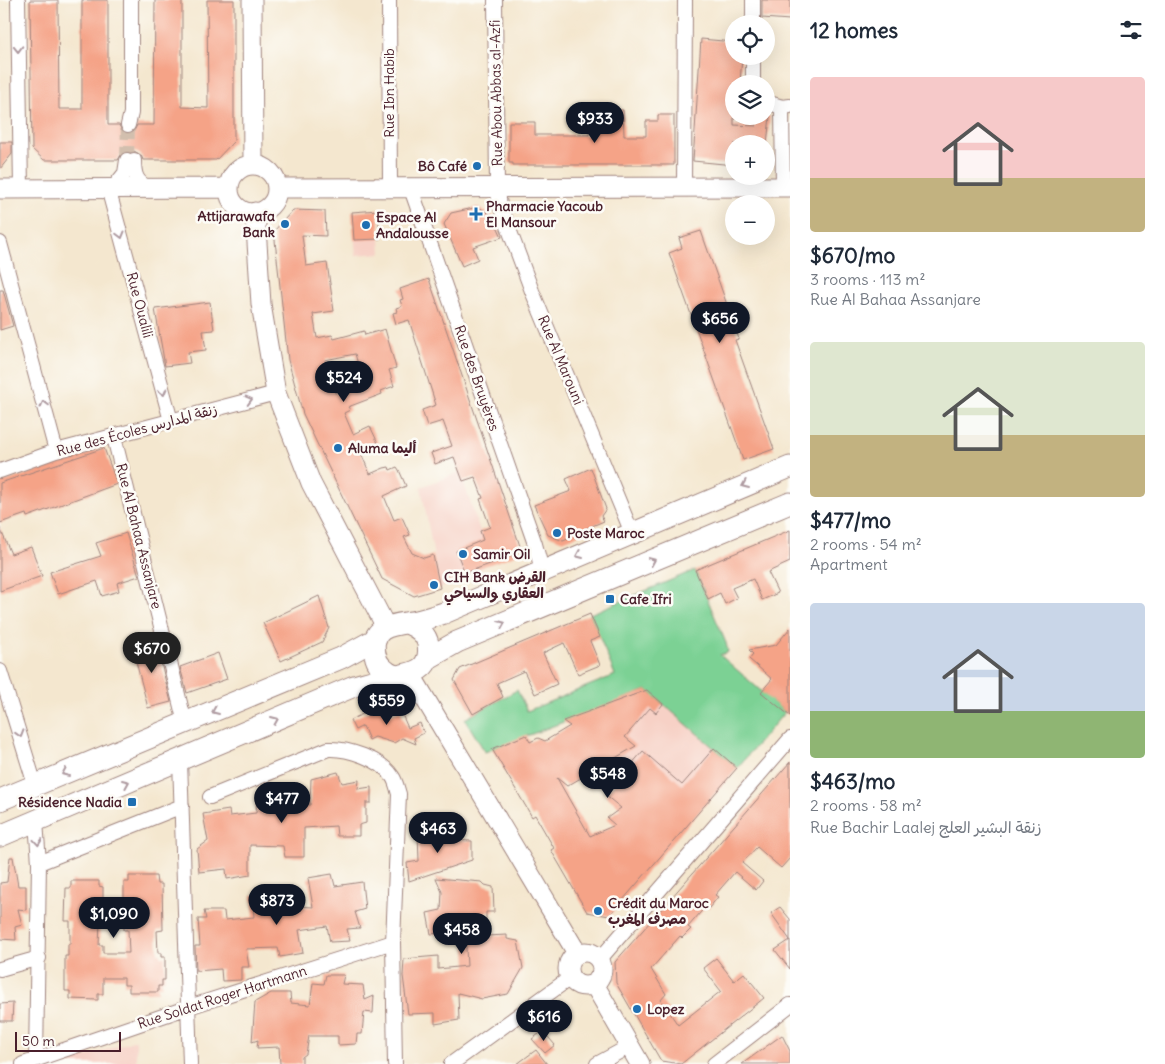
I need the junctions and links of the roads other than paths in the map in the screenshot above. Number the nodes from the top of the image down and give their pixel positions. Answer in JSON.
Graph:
{"nodes":[{"id":1,"x":18,"y":0,"type":"edge"},
{"id":2,"x":131,"y":0,"type":"edge"},
{"id":3,"x":252,"y":0,"type":"edge"},
{"id":4,"x":389,"y":0,"type":"edge"},
{"id":5,"x":495,"y":0,"type":"edge"},
{"id":6,"x":685,"y":0,"type":"edge"},
{"id":7,"x":753,"y":0,"type":"edge"},
{"id":8,"x":753,"y":15,"type":"edge"},
{"id":9,"x":786,"y":107,"type":"edge"},
{"id":10,"x":131,"y":121,"type":"tunnel mouth"},
{"id":11,"x":253,"y":165,"type":"junction"},
{"id":12,"x":410,"y":186,"type":"junction"},
{"id":13,"x":497,"y":186,"type":"junction"},
{"id":14,"x":684,"y":186,"type":"junction"},
{"id":15,"x":390,"y":187,"type":"junction"},
{"id":16,"x":786,"y":187,"type":"edge"},
{"id":17,"x":111,"y":188,"type":"junction"},
{"id":18,"x":150,"y":188,"type":"junction"},
{"id":19,"x":229,"y":188,"type":"junction"},
{"id":20,"x":277,"y":188,"type":"junction"},
{"id":21,"x":0,"y":189,"type":"edge"},
{"id":22,"x":21,"y":189,"type":"junction"},
{"id":23,"x":255,"y":212,"type":"junction"},
{"id":24,"x":0,"y":243,"type":"edge"},
{"id":25,"x":276,"y":394,"type":"junction"},
{"id":26,"x":171,"y":421,"type":"junction"},
{"id":27,"x":114,"y":437,"type":"junction"},
{"id":28,"x":56,"y":451,"type":"junction"},
{"id":29,"x":790,"y":467,"type":"edge"},
{"id":30,"x":0,"y":471,"type":"edge"},
{"id":31,"x":790,"y":503,"type":"edge"},
{"id":32,"x":632,"y":532,"type":"junction"},
{"id":33,"x":542,"y":570,"type":"junction"},
{"id":34,"x":407,"y":623,"type":"junction"},
{"id":35,"x":381,"y":633,"type":"junction"},
{"id":36,"x":427,"y":659,"type":"junction"},
{"id":37,"x":0,"y":671,"type":"edge"},
{"id":38,"x":403,"y":675,"type":"junction"},
{"id":39,"x":185,"y":723,"type":"junction"},
{"id":40,"x":790,"y":738,"type":"edge"},
{"id":41,"x":180,"y":760,"type":"junction"},
{"id":42,"x":35,"y":785,"type":"junction"},
{"id":43,"x":210,"y":797,"type":"dead end"},
{"id":44,"x":0,"y":800,"type":"edge"},
{"id":45,"x":182,"y":806,"type":"junction"},
{"id":46,"x":36,"y":821,"type":"junction"},
{"id":47,"x":0,"y":836,"type":"edge"},
{"id":48,"x":40,"y":862,"type":"junction"},
{"id":49,"x":393,"y":942,"type":"junction"},
{"id":50,"x":577,"y":953,"type":"junction"},
{"id":51,"x":39,"y":958,"type":"junction"},
{"id":52,"x":600,"y":958,"type":"junction"},
{"id":53,"x":0,"y":969,"type":"edge"},
{"id":54,"x":570,"y":978,"type":"junction"},
{"id":55,"x":594,"y":984,"type":"junction"},
{"id":56,"x":790,"y":1005,"type":"edge"},
{"id":57,"x":190,"y":1007,"type":"junction"},
{"id":58,"x":630,"y":1046,"type":"junction"},
{"id":59,"x":726,"y":1059,"type":"edge"},
{"id":60,"x":29,"y":1062,"type":"edge"},
{"id":61,"x":190,"y":1064,"type":"edge"},
{"id":62,"x":396,"y":1064,"type":"edge"},
{"id":63,"x":452,"y":1064,"type":"edge"},
{"id":64,"x":597,"y":1064,"type":"edge"},
{"id":65,"x":640,"y":1064,"type":"edge"},
{"id":66,"x":714,"y":1064,"type":"edge"}],
"edges":[{"from":1,"to":22,"type":"street","one_way":true},
{"from":2,"to":10,"type":"street"},
{"from":3,"to":11,"type":"street"},
{"from":4,"to":15,"type":"street","name":"Rue Ibn Habib"},
{"from":5,"to":13,"type":"street","name":"Rue Abou Abbas al-Azfi"},
{"from":6,"to":14,"type":"street"},
{"from":7,"to":8,"type":"street"},
{"from":9,"to":16,"type":"street"},
{"from":11,"to":19,"type":"street"},
{"from":11,"to":20,"type":"street"},
{"from":12,"to":13,"type":"street"},
{"from":12,"to":15,"type":"street"},
{"from":12,"to":33,"type":"street","name":"Rue des Bruyères"},
{"from":13,"to":14,"type":"street"},
{"from":13,"to":32,"type":"street","name":"Rue Al Marouni"},
{"from":14,"to":16,"type":"street"},
{"from":15,"to":20,"type":"street"},
{"from":17,"to":18,"type":"street"},
{"from":17,"to":18,"type":"street"},
{"from":17,"to":22,"type":"street"},
{"from":17,"to":26,"type":"street","name":"Rue Oualili","one_way":true},
{"from":18,"to":19,"type":"street"},
{"from":19,"to":23,"type":"street"},
{"from":20,"to":23,"type":"street"},
{"from":21,"to":22,"type":"street"},
{"from":23,"to":25,"type":"street"},
{"from":28,"to":24,"type":"street","one_way":true},
{"from":26,"to":25,"type":"street","name":"Rue des Écoles زنقة المدارس","one_way":true},
{"from":25,"to":35,"type":"street"},
{"from":26,"to":27,"type":"street","name":"Rue des Écoles زنقة المدارس"},
{"from":27,"to":28,"type":"street","name":"Rue des Écoles زنقة المدارس"},
{"from":27,"to":39,"type":"street","name":"Rue Al Bahaa Assanjare"},
{"from":28,"to":30,"type":"street","name":"Rue des Écoles زنقة المدارس"},
{"from":29,"to":32,"type":"main road","one_way":true},
{"from":36,"to":31,"type":"main road","one_way":true},
{"from":32,"to":33,"type":"main road","one_way":true},
{"from":33,"to":34,"type":"main road"},
{"from":34,"to":35,"type":"main road"},
{"from":34,"to":36,"type":"main road"},
{"from":35,"to":38,"type":"main road"},
{"from":35,"to":39,"type":"main road","one_way":true},
{"from":36,"to":38,"type":"main road"},
{"from":37,"to":42,"type":"street","one_way":true},
{"from":41,"to":38,"type":"main road","one_way":true},
{"from":38,"to":50,"type":"street"},
{"from":39,"to":42,"type":"main road","one_way":true},
{"from":40,"to":52,"type":"street"},
{"from":41,"to":45,"type":"street"},
{"from":46,"to":41,"type":"main road","one_way":true},
{"from":42,"to":44,"type":"main road"},
{"from":43,"to":49,"type":"street"},
{"from":45,"to":48,"type":"street"},
{"from":45,"to":57,"type":"street"},
{"from":46,"to":47,"type":"main road"},
{"from":46,"to":48,"type":"street","one_way":true},
{"from":48,"to":51,"type":"street"},
{"from":49,"to":57,"type":"street","name":"Rue Soldat Roger Hartmann"},
{"from":49,"to":62,"type":"street"},
{"from":50,"to":52,"type":"street"},
{"from":50,"to":54,"type":"street"},
{"from":51,"to":53,"type":"street"},
{"from":51,"to":60,"type":"street"},
{"from":52,"to":55,"type":"street"},
{"from":54,"to":55,"type":"street"},
{"from":54,"to":63,"type":"street"},
{"from":55,"to":58,"type":"street"},
{"from":56,"to":59,"type":"street"},
{"from":57,"to":60,"type":"street","name":"Rue Soldat Roger Hartmann"},
{"from":57,"to":61,"type":"street"},
{"from":58,"to":64,"type":"street"},
{"from":58,"to":65,"type":"street"},
{"from":59,"to":66,"type":"street"}]}
